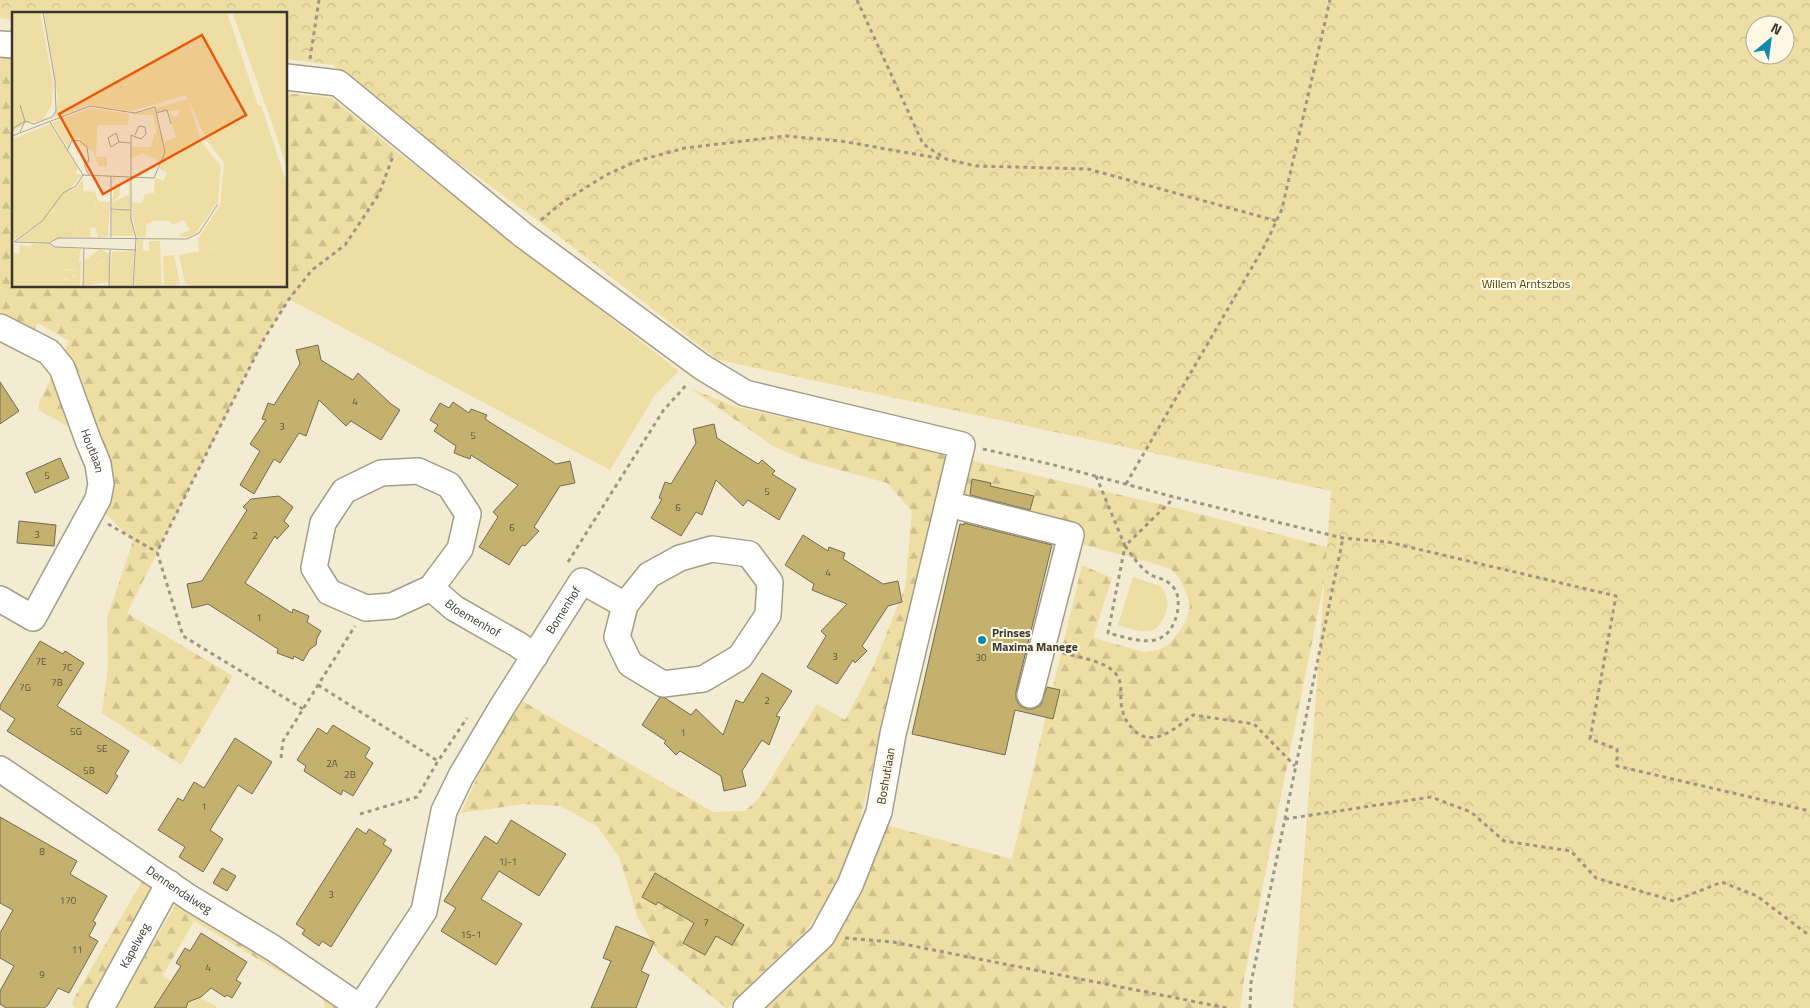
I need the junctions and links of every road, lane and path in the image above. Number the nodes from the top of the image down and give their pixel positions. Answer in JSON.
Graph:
{"nodes":[{"id":1,"x":319,"y":0,"type":"edge"},
{"id":2,"x":857,"y":0,"type":"edge"},
{"id":3,"x":1330,"y":0,"type":"edge"},
{"id":4,"x":296,"y":78,"type":"edge"},
{"id":5,"x":401,"y":134,"type":"junction"},
{"id":6,"x":946,"y":159,"type":"junction"},
{"id":7,"x":1277,"y":221,"type":"junction"},
{"id":8,"x":523,"y":235,"type":"junction"},
{"id":9,"x":0,"y":327,"type":"edge"},
{"id":10,"x":702,"y":367,"type":"junction"},
{"id":11,"x":962,"y":444,"type":"junction"},
{"id":12,"x":1096,"y":476,"type":"junction"},
{"id":13,"x":1126,"y":484,"type":"junction"},
{"id":14,"x":1174,"y":497,"type":"junction"},
{"id":15,"x":948,"y":504,"type":"junction"},
{"id":16,"x":90,"y":514,"type":"junction"},
{"id":17,"x":1343,"y":538,"type":"junction"},
{"id":18,"x":1125,"y":546,"type":"junction"},
{"id":19,"x":158,"y":552,"type":"junction"},
{"id":20,"x":564,"y":569,"type":"dead end"},
{"id":21,"x":431,"y":588,"type":"junction"},
{"id":22,"x":0,"y":599,"type":"edge"},
{"id":23,"x":625,"y":605,"type":"junction"},
{"id":24,"x":366,"y":608,"type":"junction"},
{"id":25,"x":1042,"y":646,"type":"junction"},
{"id":26,"x":526,"y":650,"type":"junction"},
{"id":27,"x":318,"y":685,"type":"junction"},
{"id":28,"x":1030,"y":695,"type":"dead end"},
{"id":29,"x":303,"y":709,"type":"junction"},
{"id":30,"x":470,"y":714,"type":"dead end"},
{"id":31,"x":281,"y":758,"type":"dead end"},
{"id":32,"x":438,"y":761,"type":"junction"},
{"id":33,"x":1296,"y":767,"type":"junction"},
{"id":34,"x":0,"y":769,"type":"edge"},
{"id":35,"x":461,"y":776,"type":"junction"},
{"id":36,"x":1810,"y":811,"type":"edge"},
{"id":37,"x":360,"y":814,"type":"dead end"},
{"id":38,"x":1285,"y":819,"type":"junction"},
{"id":39,"x":169,"y":883,"type":"junction"},
{"id":40,"x":822,"y":936,"type":"junction"},
{"id":41,"x":1810,"y":936,"type":"edge"},
{"id":42,"x":101,"y":1008,"type":"edge"},
{"id":43,"x":361,"y":1008,"type":"edge"},
{"id":44,"x":746,"y":1008,"type":"edge"},
{"id":45,"x":1227,"y":1008,"type":"edge"},
{"id":46,"x":1250,"y":1008,"type":"edge"}],
"edges":[{"from":1,"to":4,"type":"path"},
{"from":2,"to":6,"type":"path"},
{"from":3,"to":7,"type":"path"},
{"from":4,"to":5,"type":"lane"},
{"from":5,"to":8,"type":"lane"},
{"from":5,"to":19,"type":"path"},
{"from":6,"to":7,"type":"path"},
{"from":6,"to":8,"type":"path"},
{"from":7,"to":13,"type":"path"},
{"from":8,"to":10,"type":"lane"},
{"from":9,"to":16,"type":"lane","name":"Houtlaan"},
{"from":10,"to":11,"type":"lane"},
{"from":10,"to":20,"type":"path"},
{"from":11,"to":12,"type":"path"},
{"from":11,"to":15,"type":"lane","name":"Boshutlaan"},
{"from":12,"to":13,"type":"path"},
{"from":12,"to":18,"type":"path"},
{"from":13,"to":14,"type":"path"},
{"from":14,"to":17,"type":"path"},
{"from":14,"to":18,"type":"path"},
{"from":15,"to":25,"type":"lane"},
{"from":15,"to":40,"type":"lane","name":"Boshutlaan"},
{"from":16,"to":19,"type":"path"},
{"from":16,"to":22,"type":"lane","name":"Houtlaan"},
{"from":17,"to":33,"type":"path"},
{"from":17,"to":36,"type":"path"},
{"from":18,"to":18,"type":"path"},
{"from":19,"to":29,"type":"path"},
{"from":21,"to":24,"type":"lane"},
{"from":21,"to":24,"type":"lane"},
{"from":21,"to":26,"type":"lane","name":"Bloemenhof"},
{"from":23,"to":23,"type":"lane"},
{"from":23,"to":26,"type":"lane","name":"Bomenhof"},
{"from":24,"to":27,"type":"path"},
{"from":25,"to":28,"type":"lane"},
{"from":25,"to":33,"type":"path"},
{"from":26,"to":35,"type":"lane"},
{"from":27,"to":29,"type":"path"},
{"from":27,"to":32,"type":"path"},
{"from":29,"to":31,"type":"path"},
{"from":30,"to":32,"type":"path"},
{"from":32,"to":35,"type":"path"},
{"from":32,"to":37,"type":"path"},
{"from":33,"to":38,"type":"path"},
{"from":34,"to":39,"type":"lane","name":"Dennendalweg"},
{"from":35,"to":43,"type":"lane"},
{"from":38,"to":41,"type":"path"},
{"from":38,"to":46,"type":"path"},
{"from":39,"to":42,"type":"lane","name":"Kapelweg"},
{"from":39,"to":43,"type":"lane","name":"Dennendalweg"},
{"from":40,"to":44,"type":"lane","name":"Boshutlaan"},
{"from":40,"to":45,"type":"path"}]}
